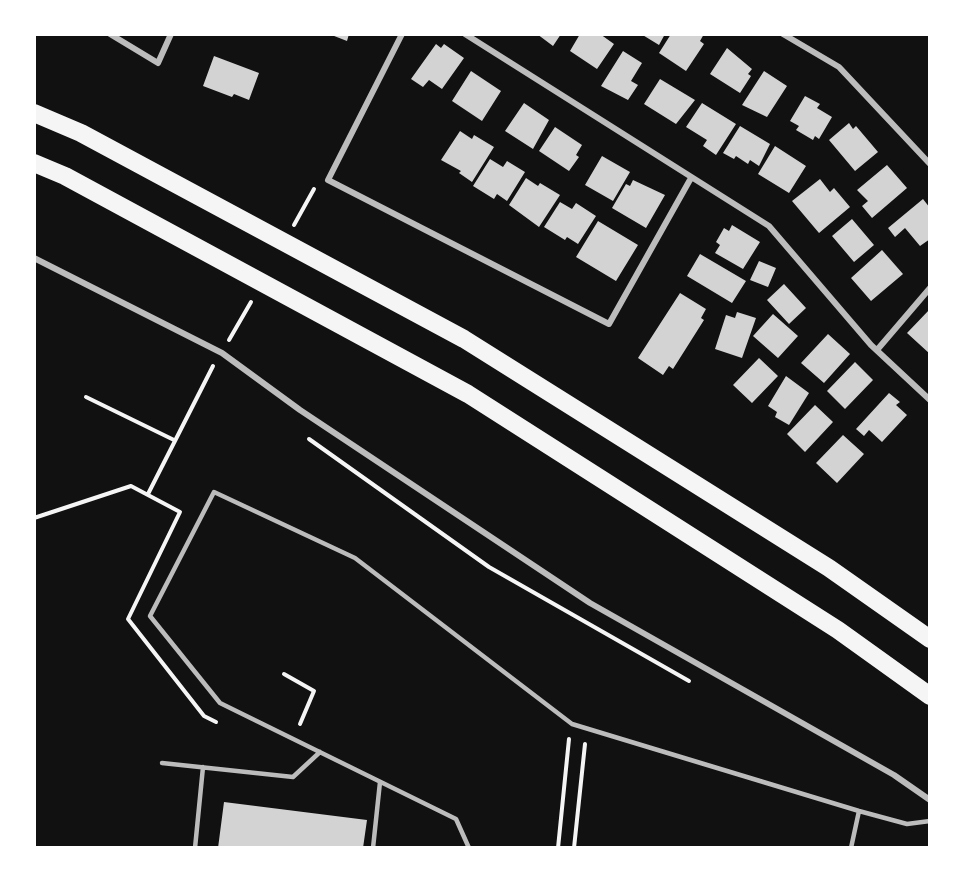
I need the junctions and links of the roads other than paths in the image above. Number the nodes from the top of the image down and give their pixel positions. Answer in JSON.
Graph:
{"nodes":[{"id":1,"x":110,"y":34,"type":"edge"},
{"id":2,"x":171,"y":34,"type":"edge"},
{"id":3,"x":402,"y":34,"type":"edge"},
{"id":4,"x":465,"y":34,"type":"edge"},
{"id":5,"x":783,"y":34,"type":"edge"},
{"id":6,"x":34,"y":113,"type":"edge"},
{"id":7,"x":34,"y":162,"type":"edge"},
{"id":8,"x":930,"y":164,"type":"edge"},
{"id":9,"x":691,"y":177,"type":"junction"},
{"id":10,"x":34,"y":258,"type":"edge"},
{"id":11,"x":930,"y":288,"type":"edge"},
{"id":12,"x":877,"y":350,"type":"junction"},
{"id":13,"x":930,"y":400,"type":"edge"},
{"id":14,"x":930,"y":639,"type":"edge"},
{"id":15,"x":930,"y":696,"type":"edge"},
{"id":16,"x":320,"y":752,"type":"junction"},
{"id":17,"x":162,"y":763,"type":"dead end"},
{"id":18,"x":203,"y":767,"type":"junction"},
{"id":19,"x":380,"y":782,"type":"junction"},
{"id":20,"x":930,"y":800,"type":"edge"},
{"id":21,"x":860,"y":812,"type":"junction"},
{"id":22,"x":930,"y":821,"type":"edge"},
{"id":23,"x":195,"y":848,"type":"edge"},
{"id":24,"x":373,"y":848,"type":"edge"},
{"id":25,"x":469,"y":848,"type":"edge"},
{"id":26,"x":851,"y":848,"type":"edge"}],
"edges":[{"from":1,"to":2,"type":"street"},
{"from":3,"to":9,"type":"street"},
{"from":4,"to":9,"type":"street"},
{"from":5,"to":8,"type":"street"},
{"from":6,"to":14,"type":"highway"},
{"from":7,"to":15,"type":"highway"},
{"from":9,"to":12,"type":"street"},
{"from":10,"to":20,"type":"street"},
{"from":11,"to":12,"type":"street"},
{"from":12,"to":13,"type":"street"},
{"from":16,"to":18,"type":"lane"},
{"from":16,"to":19,"type":"lane"},
{"from":16,"to":21,"type":"lane"},
{"from":17,"to":18,"type":"lane"},
{"from":18,"to":23,"type":"lane"},
{"from":19,"to":24,"type":"lane"},
{"from":19,"to":25,"type":"lane"},
{"from":21,"to":22,"type":"lane"},
{"from":21,"to":26,"type":"lane"}]}
